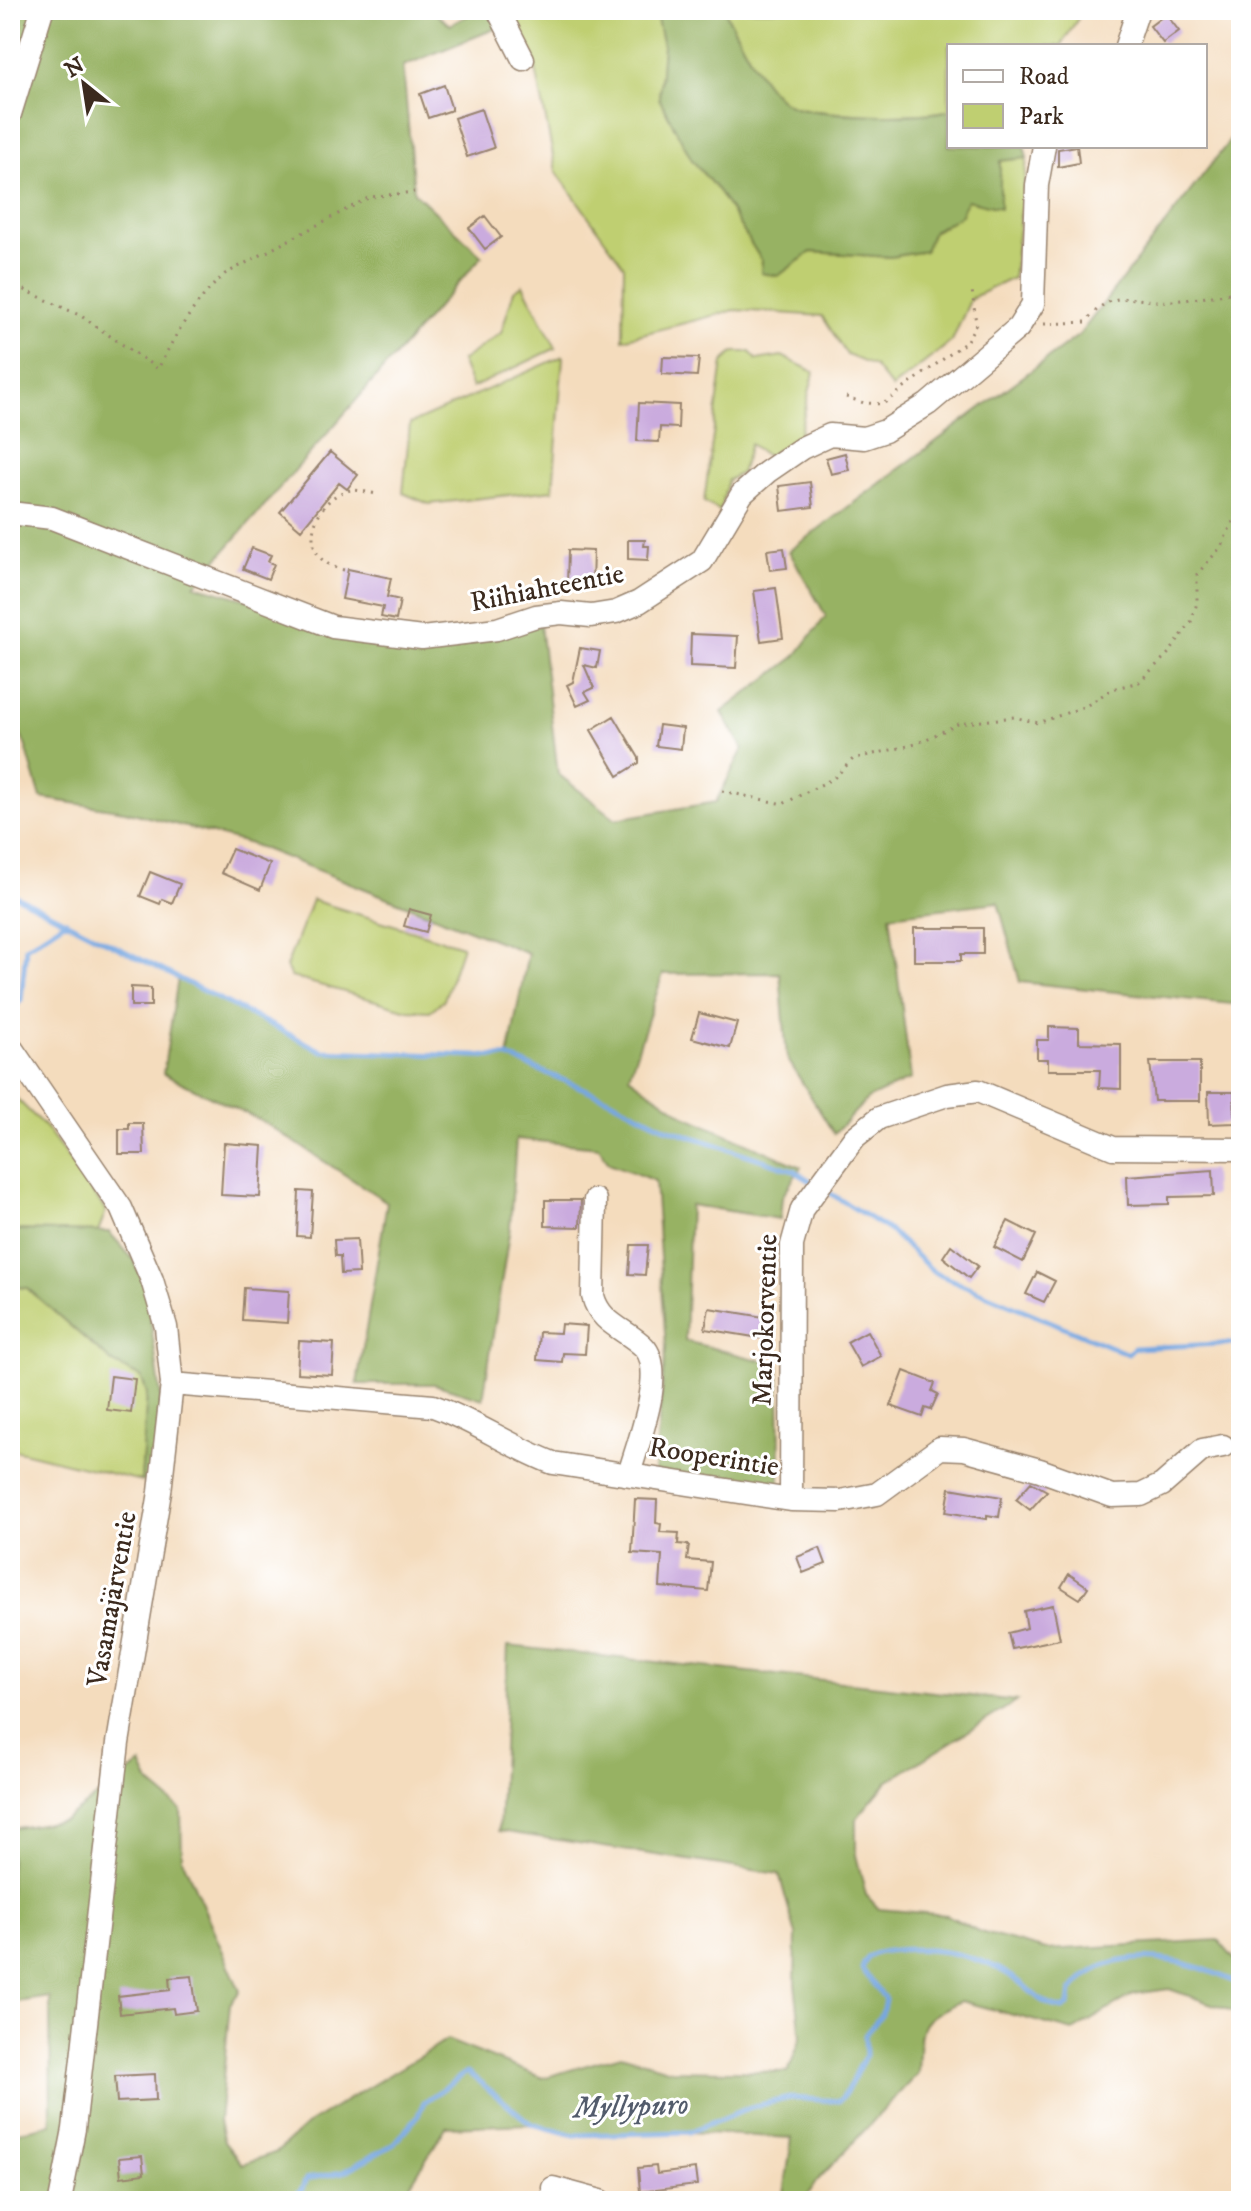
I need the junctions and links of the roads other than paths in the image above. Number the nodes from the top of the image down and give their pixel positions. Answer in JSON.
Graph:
{"nodes":[{"id":1,"x":42,"y":10,"type":"edge"},
{"id":2,"x":498,"y":10,"type":"edge"},
{"id":3,"x":1138,"y":10,"type":"edge"},
{"id":4,"x":1127,"y":44,"type":"edge"},
{"id":5,"x":523,"y":59,"type":"dead end"},
{"id":6,"x":10,"y":114,"type":"edge"},
{"id":7,"x":1044,"y":148,"type":"edge"},
{"id":8,"x":10,"y":513,"type":"edge"},
{"id":9,"x":10,"y":1046,"type":"edge"},
{"id":10,"x":1241,"y":1149,"type":"edge"},
{"id":11,"x":595,"y":1200,"type":"dead end"},
{"id":12,"x":172,"y":1384,"type":"junction"},
{"id":13,"x":1223,"y":1446,"type":"dead end"},
{"id":14,"x":629,"y":1474,"type":"junction"},
{"id":15,"x":791,"y":1500,"type":"junction"},
{"id":16,"x":553,"y":2188,"type":"dead end"},
{"id":17,"x":60,"y":2201,"type":"edge"},
{"id":18,"x":601,"y":2201,"type":"edge"}],
"edges":[{"from":1,"to":6,"type":"street"},
{"from":2,"to":5,"type":"street"},
{"from":3,"to":4,"type":"street"},
{"from":7,"to":8,"type":"street","name":"Riihiahteentie"},
{"from":9,"to":12,"type":"street","name":"Vasamajärventie"},
{"from":10,"to":15,"type":"street","name":"Marjokorventie"},
{"from":11,"to":14,"type":"street"},
{"from":12,"to":14,"type":"street","name":"Rooperintie"},
{"from":12,"to":17,"type":"street","name":"Vasamajärventie"},
{"from":13,"to":15,"type":"street","name":"Rooperintie"},
{"from":14,"to":15,"type":"street","name":"Rooperintie"},
{"from":16,"to":18,"type":"street"}]}
